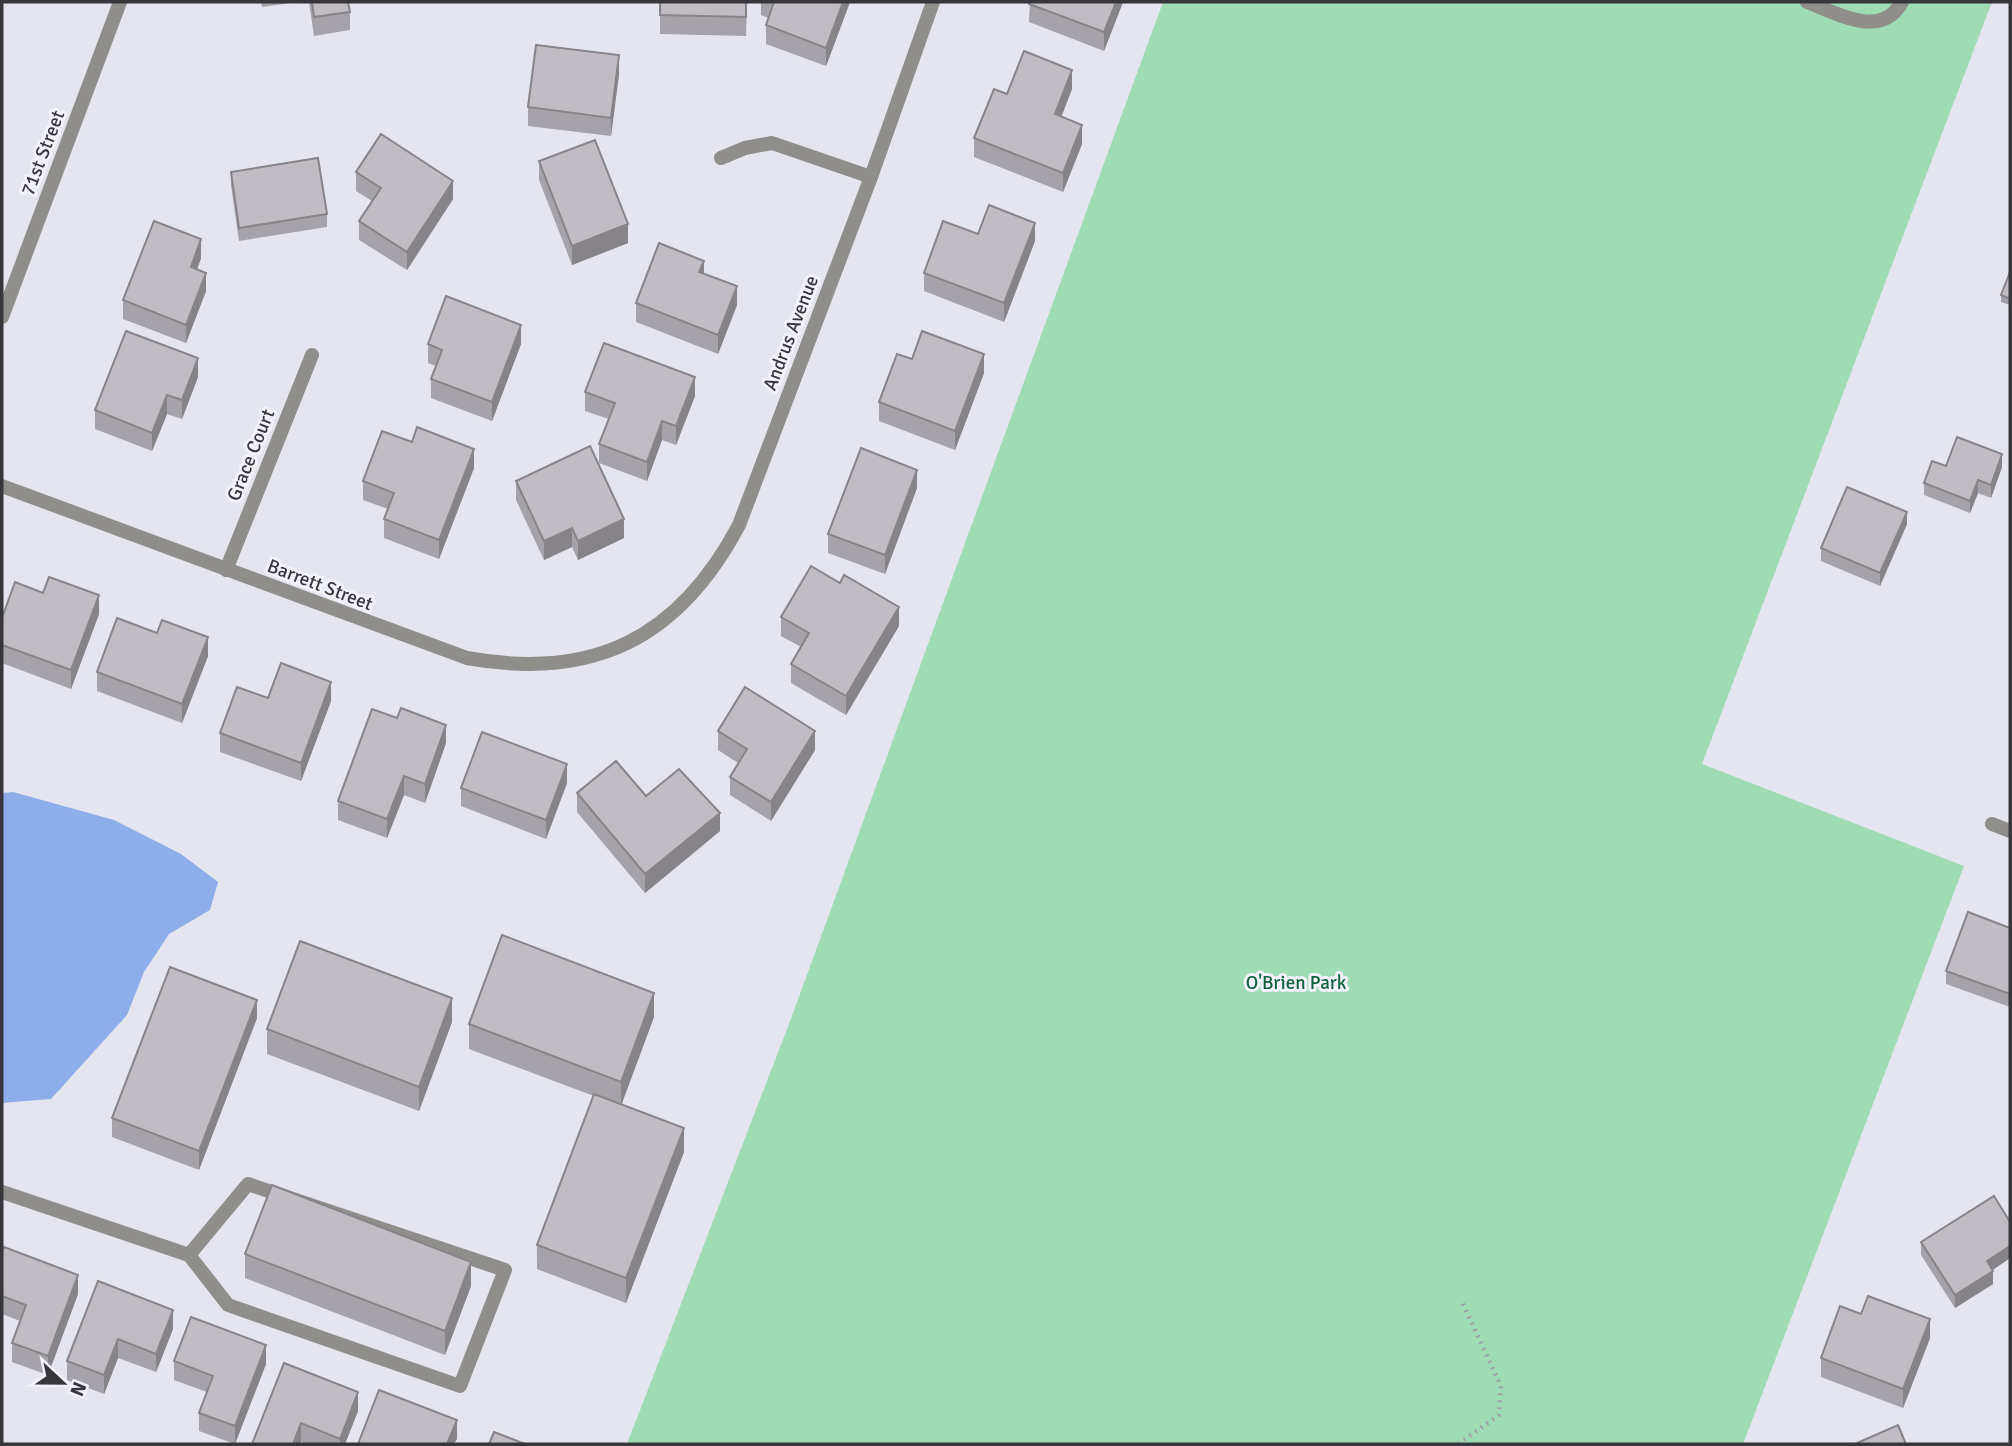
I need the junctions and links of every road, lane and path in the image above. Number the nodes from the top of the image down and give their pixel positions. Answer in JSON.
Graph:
{"nodes":[{"id":1,"x":120,"y":2,"type":"edge"},
{"id":2,"x":933,"y":2,"type":"edge"},
{"id":3,"x":1807,"y":2,"type":"edge"},
{"id":4,"x":1902,"y":2,"type":"edge"},
{"id":5,"x":721,"y":158,"type":"dead end"},
{"id":6,"x":871,"y":177,"type":"junction"},
{"id":7,"x":2,"y":317,"type":"edge"},
{"id":8,"x":312,"y":355,"type":"dead end"},
{"id":9,"x":2,"y":486,"type":"edge"},
{"id":10,"x":226,"y":570,"type":"junction"},
{"id":11,"x":631,"y":641,"type":"joint"},
{"id":12,"x":1992,"y":824,"type":"dead end"},
{"id":13,"x":2010,"y":831,"type":"edge"},
{"id":14,"x":2,"y":1192,"type":"edge"},
{"id":15,"x":189,"y":1255,"type":"junction"},
{"id":16,"x":1462,"y":1302,"type":"dead end"},
{"id":17,"x":1458,"y":1444,"type":"edge"}],
"edges":[{"from":1,"to":7,"type":"street","name":"71st Street"},
{"from":2,"to":6,"type":"street","name":"Andrus Avenue"},
{"from":3,"to":4,"type":"street"},
{"from":5,"to":6,"type":"street"},
{"from":6,"to":11,"type":"street","name":"Andrus Avenue"},
{"from":8,"to":10,"type":"street","name":"Grace Court"},
{"from":9,"to":10,"type":"street","name":"Barrett Street"},
{"from":10,"to":11,"type":"street","name":"Barrett Street"},
{"from":12,"to":13,"type":"street"},
{"from":14,"to":15,"type":"street"},
{"from":15,"to":15,"type":"street"},
{"from":16,"to":17,"type":"path"}]}
